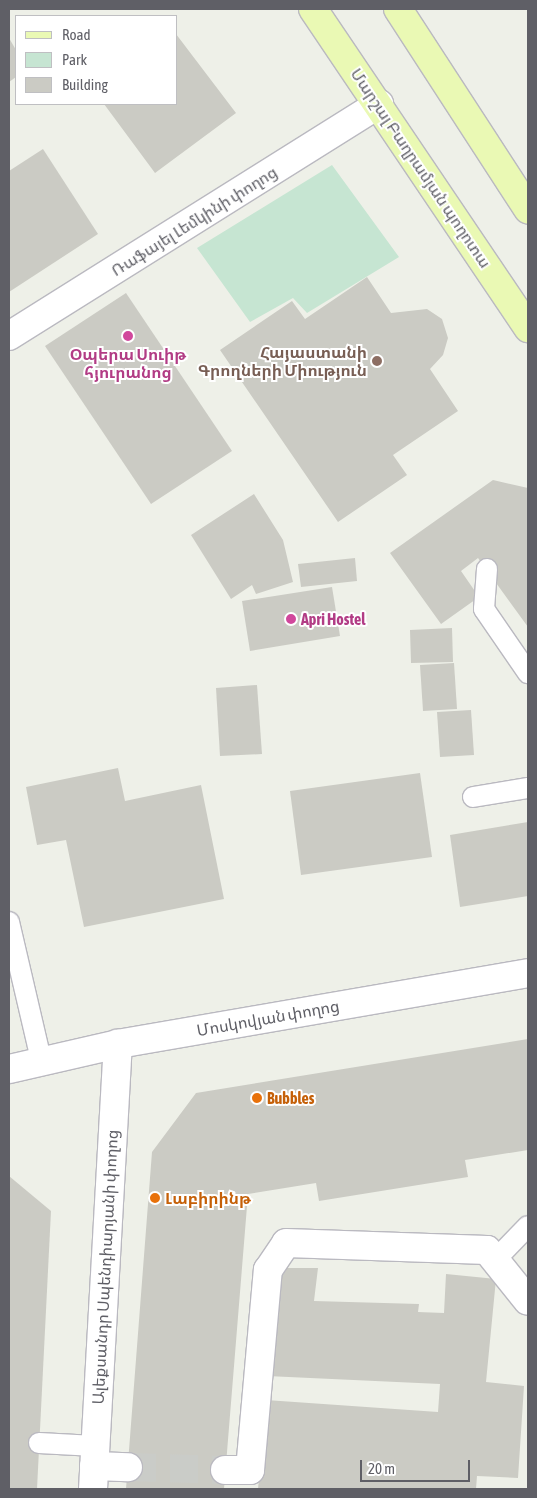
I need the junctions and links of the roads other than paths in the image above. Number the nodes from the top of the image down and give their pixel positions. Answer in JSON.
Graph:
{"nodes":[{"id":1,"x":313,"y":9,"type":"edge"},
{"id":2,"x":398,"y":9,"type":"edge"},
{"id":3,"x":379,"y":104,"type":"junction"},
{"id":4,"x":528,"y":209,"type":"edge"},
{"id":5,"x":528,"y":328,"type":"edge"},
{"id":6,"x":9,"y":336,"type":"edge"},
{"id":7,"x":487,"y":569,"type":"dead end"},
{"id":8,"x":528,"y":673,"type":"edge"},
{"id":9,"x":528,"y":788,"type":"edge"},
{"id":10,"x":473,"y":798,"type":"dead end"},
{"id":11,"x":9,"y":922,"type":"edge"},
{"id":12,"x":528,"y":973,"type":"edge"},
{"id":13,"x":118,"y":1044,"type":"junction"},
{"id":14,"x":41,"y":1060,"type":"junction"},
{"id":15,"x":9,"y":1069,"type":"edge"},
{"id":16,"x":528,"y":1226,"type":"edge"},
{"id":17,"x":495,"y":1260,"type":"junction"},
{"id":18,"x":528,"y":1300,"type":"edge"},
{"id":19,"x":39,"y":1443,"type":"dead end"},
{"id":20,"x":94,"y":1467,"type":"edge"},
{"id":21,"x":128,"y":1467,"type":"tunnel mouth"},
{"id":22,"x":225,"y":1470,"type":"tunnel mouth"}],
"edges":[{"from":1,"to":3,"type":"main road","name":"Մարշալ Բաղրամյան պողոտա"},
{"from":2,"to":4,"type":"main road"},
{"from":3,"to":5,"type":"main road","name":"Մարշալ Բաղրամյան պողոտա"},
{"from":3,"to":6,"type":"street","name":"Ռաֆայել Լեմկինի փողոց"},
{"from":7,"to":8,"type":"lane"},
{"from":9,"to":10,"type":"lane"},
{"from":11,"to":14,"type":"lane"},
{"from":12,"to":13,"type":"street","name":"Մոսկովյան փողոց"},
{"from":13,"to":14,"type":"street","name":"Մոսկովյան փողոց"},
{"from":13,"to":20,"type":"street","name":"Ալեքսանդր Սպենդիարյանի փողոց"},
{"from":14,"to":15,"type":"street","name":"Մոսկովյան փողոց"},
{"from":16,"to":17,"type":"lane"},
{"from":17,"to":18,"type":"street"},
{"from":17,"to":22,"type":"street"},
{"from":19,"to":20,"type":"lane"},
{"from":20,"to":21,"type":"street"}]}
